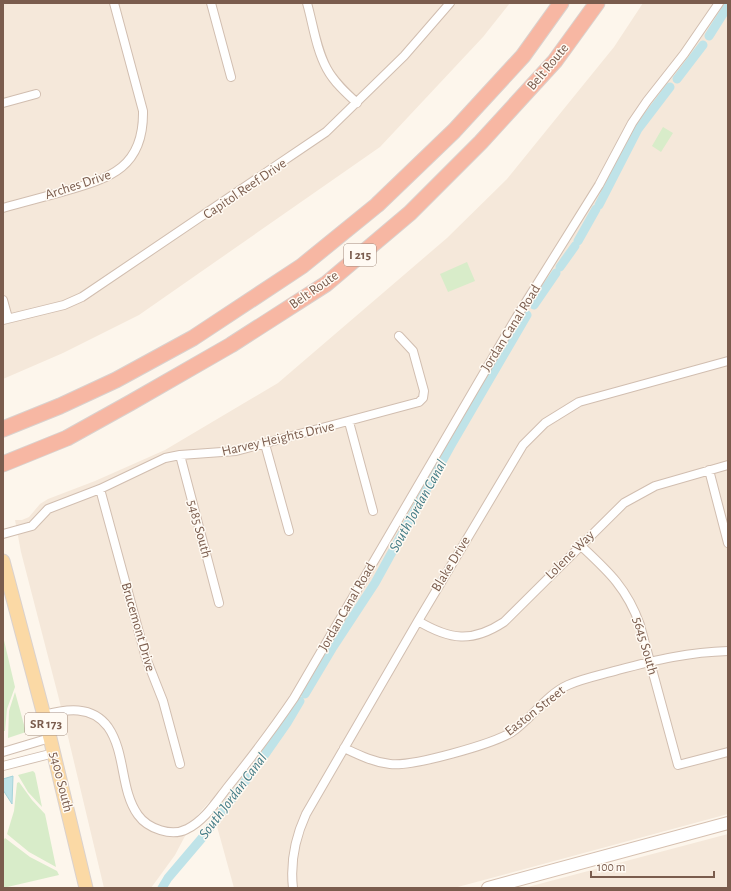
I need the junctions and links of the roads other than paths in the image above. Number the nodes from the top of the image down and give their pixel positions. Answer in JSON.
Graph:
{"nodes":[{"id":1,"x":114,"y":3,"type":"edge"},
{"id":2,"x":211,"y":3,"type":"edge"},
{"id":3,"x":308,"y":3,"type":"edge"},
{"id":4,"x":450,"y":3,"type":"edge"},
{"id":5,"x":561,"y":3,"type":"edge"},
{"id":6,"x":597,"y":3,"type":"edge"},
{"id":7,"x":719,"y":3,"type":"edge"},
{"id":8,"x":231,"y":77,"type":"dead end"},
{"id":9,"x":36,"y":94,"type":"dead end"},
{"id":10,"x":3,"y":103,"type":"edge"},
{"id":11,"x":357,"y":103,"type":"junction"},
{"id":12,"x":3,"y":208,"type":"edge"},
{"id":13,"x":3,"y":300,"type":"edge"},
{"id":14,"x":6,"y":319,"type":"edge"},
{"id":15,"x":399,"y":336,"type":"dead end"},
{"id":16,"x":728,"y":361,"type":"edge"},
{"id":17,"x":349,"y":422,"type":"junction"},
{"id":18,"x":6,"y":429,"type":"edge"},
{"id":19,"x":266,"y":444,"type":"junction"},
{"id":20,"x":180,"y":455,"type":"junction"},
{"id":21,"x":10,"y":461,"type":"edge"},
{"id":22,"x":728,"y":465,"type":"edge"},
{"id":23,"x":709,"y":470,"type":"junction"},
{"id":24,"x":100,"y":489,"type":"junction"},
{"id":25,"x":373,"y":511,"type":"dead end"},
{"id":26,"x":289,"y":531,"type":"dead end"},
{"id":27,"x":3,"y":534,"type":"edge"},
{"id":28,"x":728,"y":543,"type":"edge"},
{"id":29,"x":580,"y":545,"type":"junction"},
{"id":30,"x":3,"y":561,"type":"edge"},
{"id":31,"x":219,"y":603,"type":"dead end"},
{"id":32,"x":418,"y":621,"type":"junction"},
{"id":33,"x":728,"y":651,"type":"edge"},
{"id":34,"x":650,"y":662,"type":"junction"},
{"id":35,"x":44,"y":715,"type":"junction"},
{"id":36,"x":50,"y":738,"type":"junction"},
{"id":37,"x":344,"y":748,"type":"junction"},
{"id":38,"x":3,"y":752,"type":"edge"},
{"id":39,"x":728,"y":752,"type":"edge"},
{"id":40,"x":54,"y":753,"type":"junction"},
{"id":41,"x":180,"y":764,"type":"dead end"},
{"id":42,"x":3,"y":766,"type":"edge"},
{"id":43,"x":728,"y":823,"type":"edge"},
{"id":44,"x":86,"y":888,"type":"edge"},
{"id":45,"x":293,"y":888,"type":"edge"},
{"id":46,"x":488,"y":888,"type":"edge"}],
"edges":[{"from":1,"to":12,"type":"street","name":"Arches Drive"},
{"from":2,"to":8,"type":"street"},
{"from":3,"to":11,"type":"street"},
{"from":4,"to":11,"type":"street","name":"Capitol Reef Drive"},
{"from":5,"to":18,"type":"highway","name":"Belt Route","number":"I 215"},
{"from":6,"to":21,"type":"highway","name":"Belt Route","number":"I 215"},
{"from":7,"to":35,"type":"street","name":"Jordan Canal Road"},
{"from":9,"to":10,"type":"street"},
{"from":11,"to":14,"type":"street","name":"Capitol Reef Drive"},
{"from":13,"to":14,"type":"street"},
{"from":15,"to":17,"type":"street","name":"Harvey Heights Drive"},
{"from":16,"to":32,"type":"street","name":"Blake Drive"},
{"from":17,"to":19,"type":"street","name":"Harvey Heights Drive"},
{"from":17,"to":25,"type":"street"},
{"from":19,"to":20,"type":"street","name":"Harvey Heights Drive"},
{"from":19,"to":26,"type":"street"},
{"from":20,"to":24,"type":"street","name":"Harvey Heights Drive"},
{"from":20,"to":31,"type":"street","name":"5485 South"},
{"from":22,"to":23,"type":"street","name":"Lolene Way"},
{"from":23,"to":28,"type":"street"},
{"from":23,"to":29,"type":"street","name":"Lolene Way"},
{"from":24,"to":27,"type":"street","name":"Harvey Heights Drive"},
{"from":24,"to":41,"type":"street","name":"Brucemont Drive"},
{"from":29,"to":32,"type":"street","name":"Lolene Way"},
{"from":29,"to":34,"type":"street","name":"5645 South"},
{"from":30,"to":35,"type":"main road","name":"5400 South","number":"SR 173"},
{"from":32,"to":37,"type":"street","name":"Blake Drive"},
{"from":33,"to":34,"type":"street","name":"Easton Street"},
{"from":34,"to":37,"type":"street","name":"Easton Street"},
{"from":34,"to":39,"type":"street","name":"5645 South"},
{"from":35,"to":36,"type":"main road","name":"5400 South","number":"SR 173"},
{"from":36,"to":38,"type":"street"},
{"from":36,"to":40,"type":"main road","name":"5400 South","number":"SR 173"},
{"from":37,"to":45,"type":"street","name":"Blake Drive"},
{"from":40,"to":42,"type":"street"},
{"from":40,"to":44,"type":"main road","name":"5400 South","number":"SR 173"},
{"from":43,"to":46,"type":"main road"}]}
